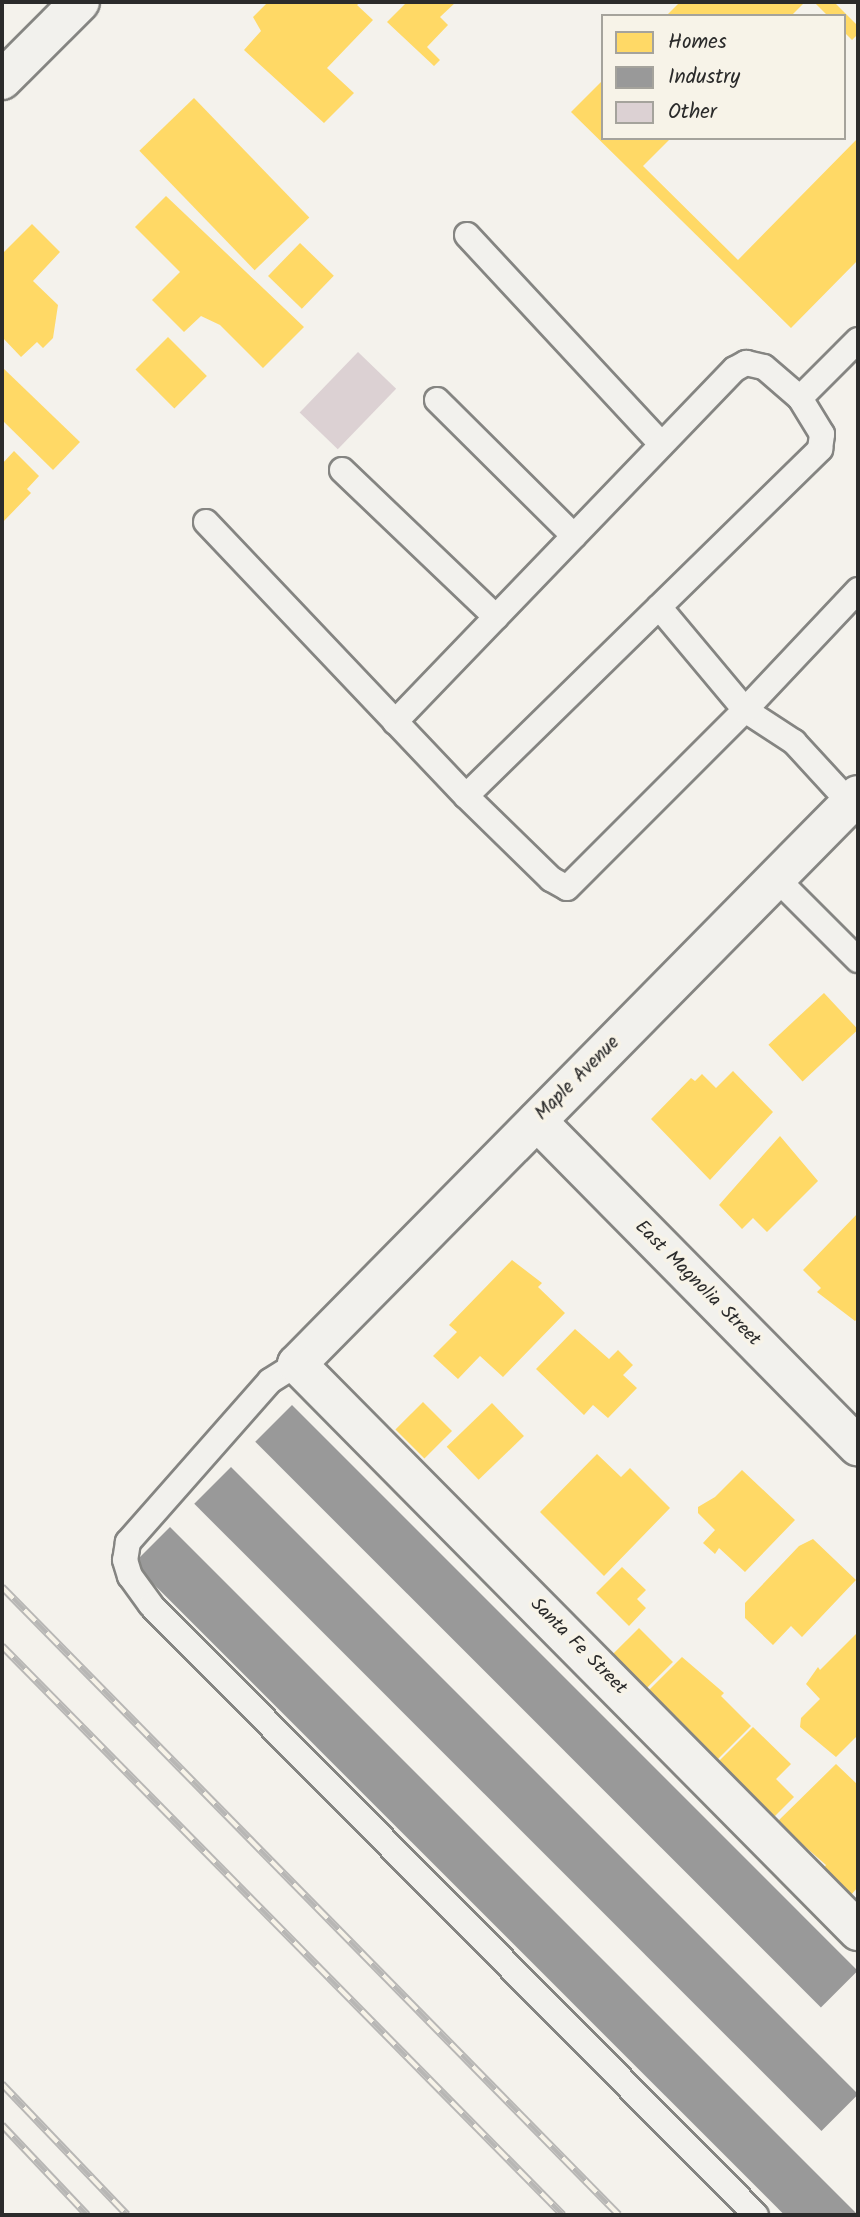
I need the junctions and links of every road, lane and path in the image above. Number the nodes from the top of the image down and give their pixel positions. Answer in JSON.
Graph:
{"nodes":[{"id":1,"x":80,"y":2,"type":"edge"},
{"id":2,"x":2,"y":80,"type":"edge"},
{"id":3,"x":467,"y":235,"type":"dead end"},
{"id":4,"x":858,"y":340,"type":"edge"},
{"id":5,"x":800,"y":398,"type":"junction"},
{"id":6,"x":438,"y":400,"type":"dead end"},
{"id":7,"x":661,"y":444,"type":"junction"},
{"id":8,"x":342,"y":471,"type":"dead end"},
{"id":9,"x":206,"y":522,"type":"dead end"},
{"id":10,"x":574,"y":536,"type":"junction"},
{"id":11,"x":858,"y":590,"type":"edge"},
{"id":12,"x":659,"y":607,"type":"junction"},
{"id":13,"x":496,"y":617,"type":"junction"},
{"id":14,"x":745,"y":710,"type":"junction"},
{"id":15,"x":395,"y":722,"type":"junction"},
{"id":16,"x":466,"y":796,"type":"junction"},
{"id":17,"x":854,"y":799,"type":"edge"},
{"id":18,"x":776,"y":878,"type":"junction"},
{"id":19,"x":858,"y":960,"type":"edge"},
{"id":20,"x":537,"y":1121,"type":"junction"},
{"id":21,"x":297,"y":1364,"type":"junction"},
{"id":22,"x":858,"y":1446,"type":"edge"},
{"id":23,"x":858,"y":1931,"type":"edge"},
{"id":24,"x":756,"y":2215,"type":"edge"}],
"edges":[{"from":1,"to":2,"type":"street"},
{"from":3,"to":7,"type":"lane"},
{"from":4,"to":5,"type":"lane"},
{"from":5,"to":7,"type":"lane"},
{"from":5,"to":12,"type":"lane"},
{"from":6,"to":10,"type":"lane"},
{"from":7,"to":10,"type":"lane"},
{"from":8,"to":13,"type":"lane"},
{"from":9,"to":15,"type":"lane"},
{"from":10,"to":13,"type":"lane"},
{"from":11,"to":14,"type":"lane"},
{"from":12,"to":14,"type":"lane"},
{"from":12,"to":16,"type":"lane"},
{"from":13,"to":15,"type":"lane"},
{"from":14,"to":16,"type":"lane"},
{"from":14,"to":17,"type":"lane"},
{"from":15,"to":16,"type":"lane"},
{"from":17,"to":18,"type":"street","name":"Maple Avenue"},
{"from":18,"to":19,"type":"lane"},
{"from":18,"to":20,"type":"street","name":"Maple Avenue"},
{"from":20,"to":21,"type":"street","name":"Maple Avenue"},
{"from":20,"to":22,"type":"street","name":"East Magnolia Street"},
{"from":21,"to":23,"type":"street","name":"Santa Fe Street"},
{"from":21,"to":24,"type":"lane"}]}
